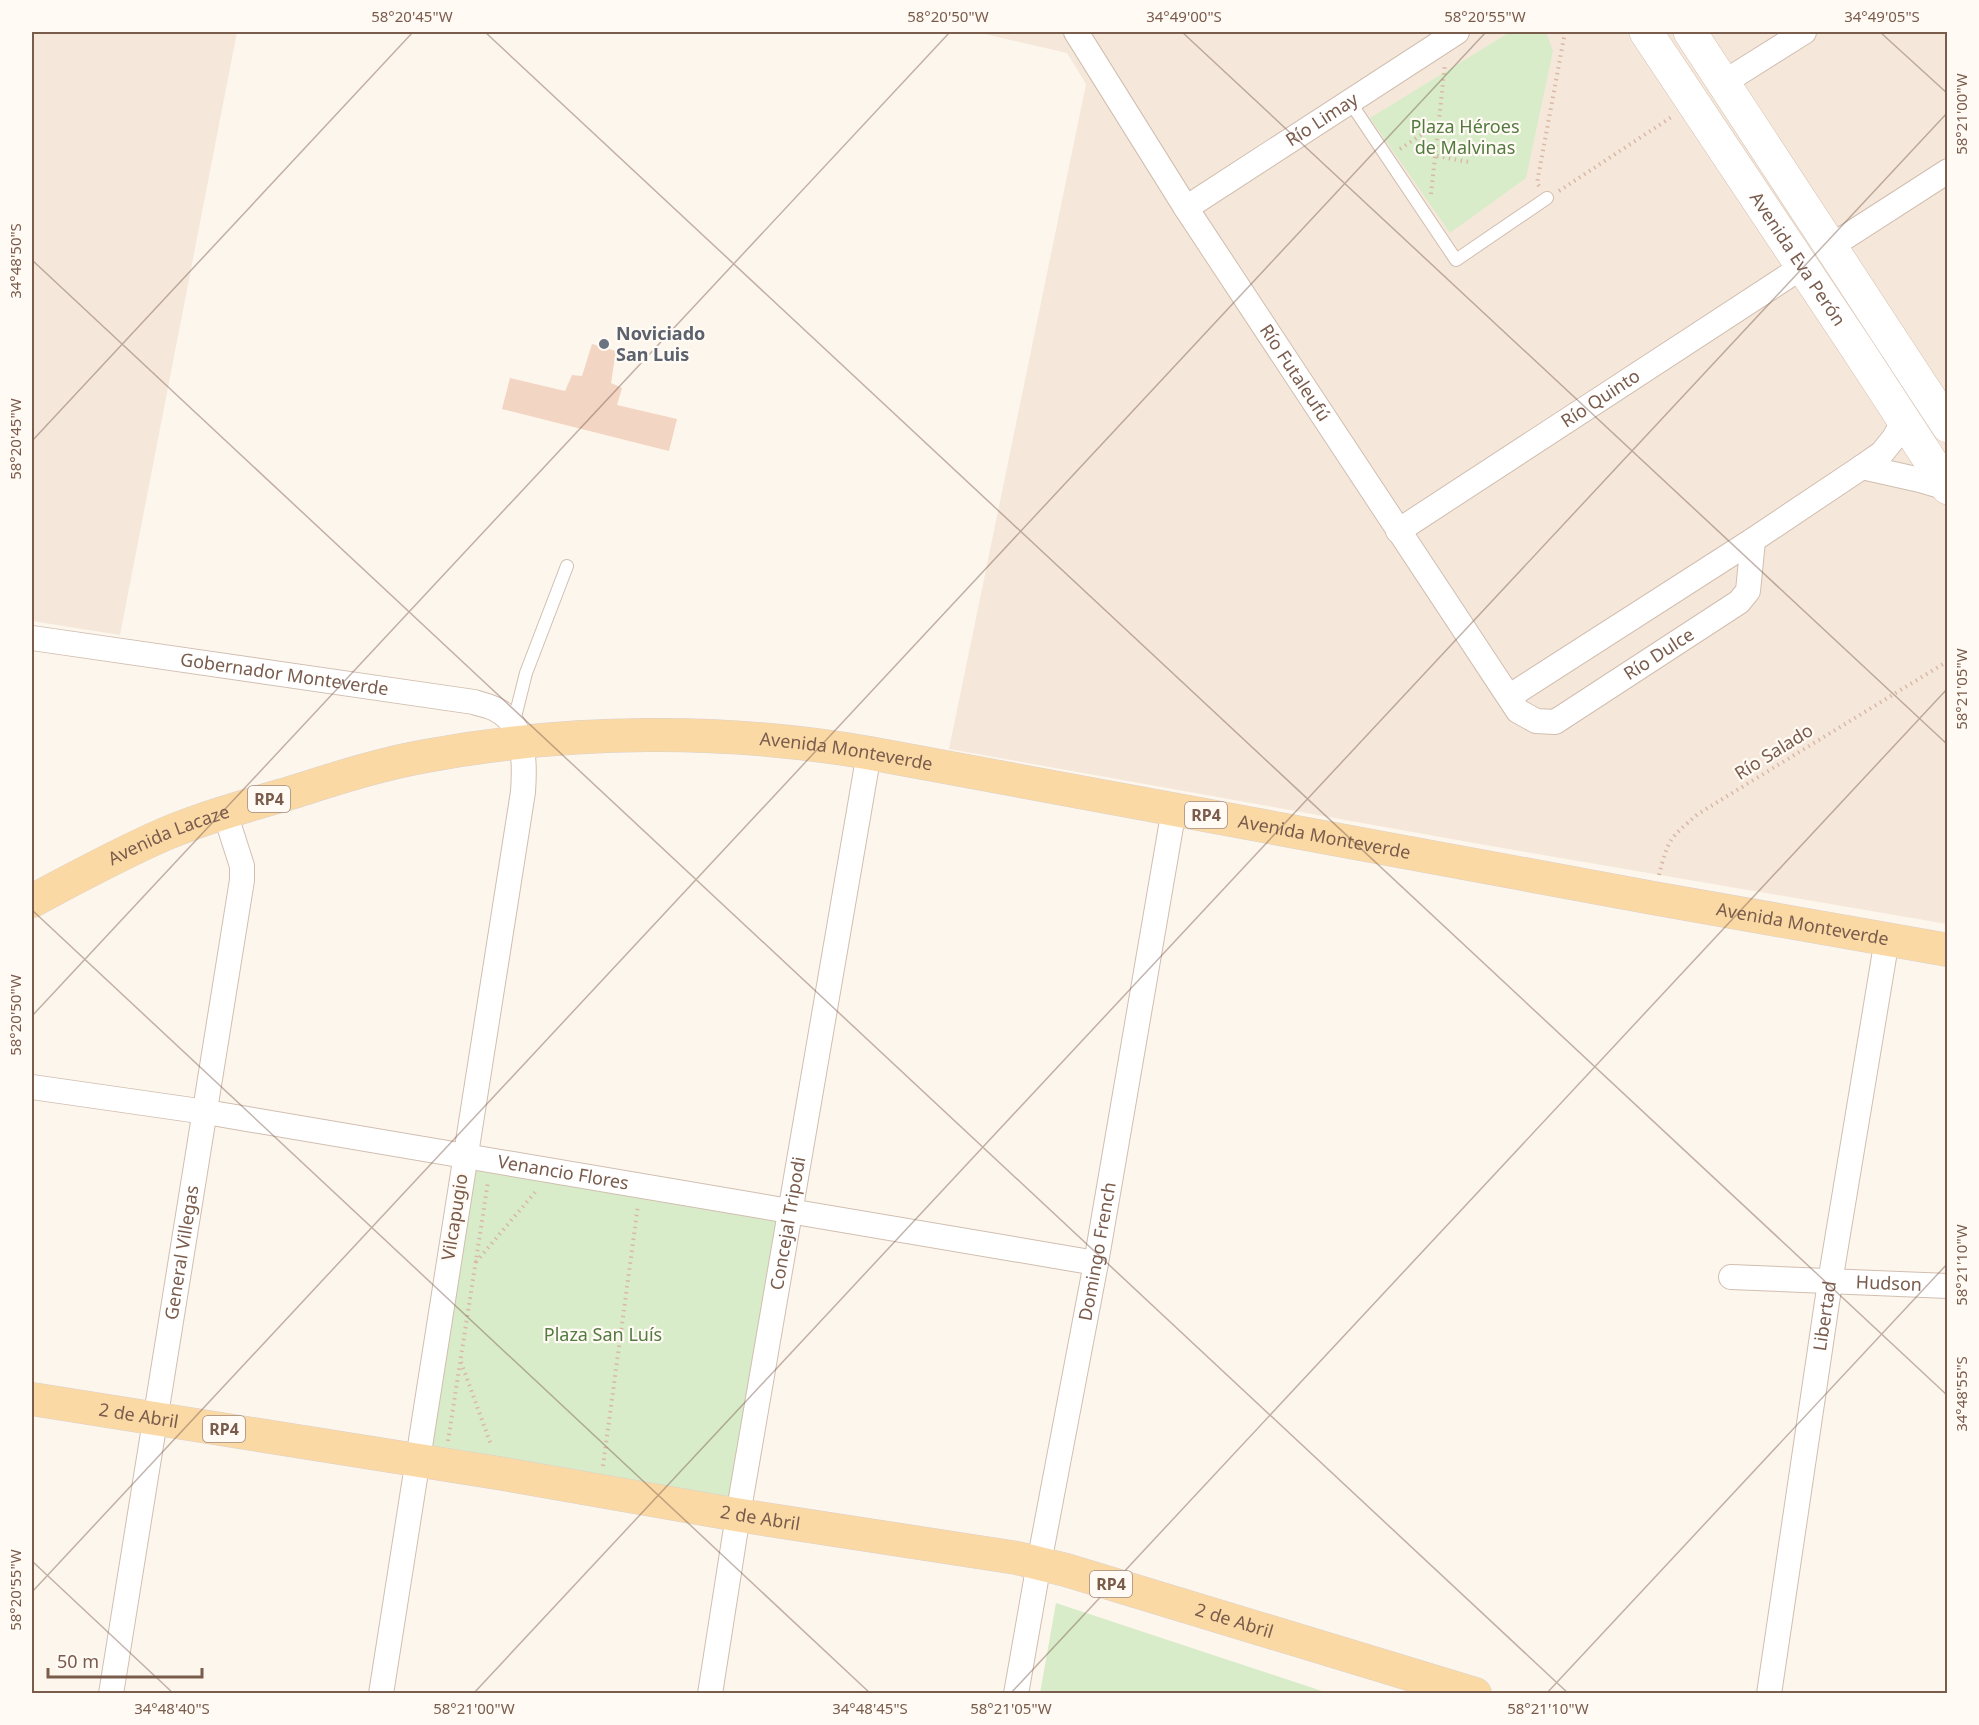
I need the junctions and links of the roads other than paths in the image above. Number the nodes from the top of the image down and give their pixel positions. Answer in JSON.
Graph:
{"nodes":[{"id":1,"x":1076,"y":32,"type":"edge"},
{"id":2,"x":1646,"y":32,"type":"edge"},
{"id":3,"x":1690,"y":32,"type":"edge"},
{"id":4,"x":1804,"y":32,"type":"edge"},
{"id":5,"x":1452,"y":35,"type":"edge"},
{"id":6,"x":1723,"y":83,"type":"junction"},
{"id":7,"x":1350,"y":102,"type":"junction"},
{"id":8,"x":1778,"y":168,"type":"junction"},
{"id":9,"x":1947,"y":171,"type":"edge"},
{"id":10,"x":1750,"y":189,"type":"junction"},
{"id":11,"x":1547,"y":198,"type":"road end"},
{"id":12,"x":1186,"y":208,"type":"junction"},
{"id":13,"x":1830,"y":247,"type":"junction"},
{"id":14,"x":1802,"y":267,"type":"junction"},
{"id":15,"x":1886,"y":330,"type":"junction"},
{"id":16,"x":1858,"y":350,"type":"junction"},
{"id":17,"x":1944,"y":415,"type":"edge"},
{"id":18,"x":1903,"y":422,"type":"junction"},
{"id":19,"x":1862,"y":467,"type":"junction"},
{"id":20,"x":1947,"y":488,"type":"edge"},
{"id":21,"x":1398,"y":531,"type":"junction"},
{"id":22,"x":1753,"y":540,"type":"junction"},
{"id":23,"x":567,"y":566,"type":"dead end"},
{"id":24,"x":32,"y":638,"type":"edge"},
{"id":25,"x":1514,"y":704,"type":"junction"},
{"id":26,"x":517,"y":733,"type":"junction"},
{"id":27,"x":869,"y":753,"type":"junction"},
{"id":28,"x":1174,"y":809,"type":"junction"},
{"id":29,"x":225,"y":813,"type":"junction"},
{"id":30,"x":32,"y":902,"type":"edge"},
{"id":31,"x":1887,"y":939,"type":"junction"},
{"id":32,"x":1947,"y":950,"type":"edge"},
{"id":33,"x":32,"y":1087,"type":"edge"},
{"id":34,"x":206,"y":1112,"type":"junction"},
{"id":35,"x":464,"y":1156,"type":"junction"},
{"id":36,"x":791,"y":1212,"type":"junction"},
{"id":37,"x":1096,"y":1263,"type":"junction"},
{"id":38,"x":1731,"y":1277,"type":"dead end"},
{"id":39,"x":1830,"y":1282,"type":"junction"},
{"id":40,"x":1947,"y":1286,"type":"edge"},
{"id":41,"x":32,"y":1399,"type":"edge"},
{"id":42,"x":156,"y":1418,"type":"junction"},
{"id":43,"x":431,"y":1456,"type":"junction"},
{"id":44,"x":738,"y":1515,"type":"junction"},
{"id":45,"x":1039,"y":1563,"type":"junction"},
{"id":46,"x":1406,"y":1683,"type":"edge"},
{"id":47,"x":111,"y":1694,"type":"edge"},
{"id":48,"x":381,"y":1694,"type":"edge"},
{"id":49,"x":710,"y":1694,"type":"edge"},
{"id":50,"x":1016,"y":1694,"type":"edge"},
{"id":51,"x":1475,"y":1694,"type":"edge"},
{"id":52,"x":1769,"y":1694,"type":"edge"}],
"edges":[{"from":1,"to":12,"type":"street","name":"Río Futaleufú"},
{"from":2,"to":10,"type":"main road","name":"Avenida Eva Perón"},
{"from":3,"to":6,"type":"main road","name":"Avenida Eva Perón"},
{"from":4,"to":6,"type":"street"},
{"from":5,"to":7,"type":"street","name":"Río Limay"},
{"from":6,"to":8,"type":"main road","name":"Avenida Eva Perón"},
{"from":7,"to":11,"type":"lane"},
{"from":7,"to":12,"type":"street","name":"Río Limay"},
{"from":8,"to":10,"type":"main road"},
{"from":8,"to":13,"type":"main road","name":"Avenida Eva Perón"},
{"from":9,"to":13,"type":"street"},
{"from":10,"to":14,"type":"main road","name":"Avenida Eva Perón"},
{"from":12,"to":21,"type":"street","name":"Río Futaleufú"},
{"from":13,"to":15,"type":"main road","name":"Avenida Eva Perón"},
{"from":14,"to":16,"type":"main road","name":"Avenida Eva Perón"},
{"from":14,"to":21,"type":"street","name":"Río Quinto"},
{"from":15,"to":16,"type":"main road"},
{"from":15,"to":17,"type":"main road","name":"Avenida Eva Perón"},
{"from":16,"to":18,"type":"main road","name":"Avenida Eva Perón"},
{"from":18,"to":19,"type":"street"},
{"from":18,"to":20,"type":"main road","name":"Avenida Eva Perón"},
{"from":19,"to":20,"type":"street"},
{"from":19,"to":22,"type":"street"},
{"from":21,"to":25,"type":"street","name":"Río Futaleufú"},
{"from":22,"to":25,"type":"street"},
{"from":22,"to":25,"type":"street","name":"Río Dulce"},
{"from":23,"to":26,"type":"lane"},
{"from":24,"to":26,"type":"street","name":"Gobernador Monteverde"},
{"from":26,"to":27,"type":"main road","name":"Avenida Monteverde","number":"RP4"},
{"from":26,"to":29,"type":"main road","name":"Avenida Lacaze","number":"RP4"},
{"from":26,"to":35,"type":"street","name":"Vilcapugio"},
{"from":27,"to":28,"type":"main road","name":"Avenida Monteverde","number":"RP4"},
{"from":27,"to":36,"type":"street","name":"Concejal Tripodi"},
{"from":28,"to":31,"type":"main road","name":"Avenida Monteverde","number":"RP4"},
{"from":28,"to":37,"type":"street","name":"Domingo French"},
{"from":29,"to":30,"type":"main road","name":"Avenida Lacaze","number":"RP4"},
{"from":29,"to":34,"type":"street","name":"General Villegas"},
{"from":31,"to":32,"type":"main road","name":"Avenida Monteverde","number":"RP4"},
{"from":31,"to":39,"type":"street","name":"Libertad"},
{"from":33,"to":34,"type":"street","name":"Venancio Flores"},
{"from":34,"to":35,"type":"street","name":"Venancio Flores"},
{"from":34,"to":42,"type":"street","name":"General Villegas"},
{"from":35,"to":36,"type":"street","name":"Venancio Flores"},
{"from":35,"to":43,"type":"street","name":"Vilcapugio"},
{"from":36,"to":37,"type":"street","name":"Venancio Flores"},
{"from":36,"to":44,"type":"street","name":"Concejal Tripodi"},
{"from":37,"to":45,"type":"street","name":"Domingo French"},
{"from":38,"to":39,"type":"street","name":"Hudson"},
{"from":39,"to":40,"type":"street","name":"Hudson"},
{"from":39,"to":52,"type":"street","name":"Libertad"},
{"from":41,"to":42,"type":"main road","name":"2 de Abril","number":"RP4"},
{"from":42,"to":43,"type":"main road","name":"2 de Abril","number":"RP4"},
{"from":42,"to":47,"type":"street","name":"General Villegas"},
{"from":43,"to":44,"type":"main road","name":"2 de Abril","number":"RP4"},
{"from":43,"to":48,"type":"street","name":"Vilcapugio"},
{"from":44,"to":45,"type":"main road","name":"2 de Abril","number":"RP4"},
{"from":44,"to":49,"type":"street","name":"Concejal Tripodi"},
{"from":45,"to":46,"type":"main road","name":"2 de Abril","number":"RP4"},
{"from":45,"to":50,"type":"street","name":"Domingo French"},
{"from":46,"to":51,"type":"main road","name":"2 de Abril","number":"RP4"}]}
